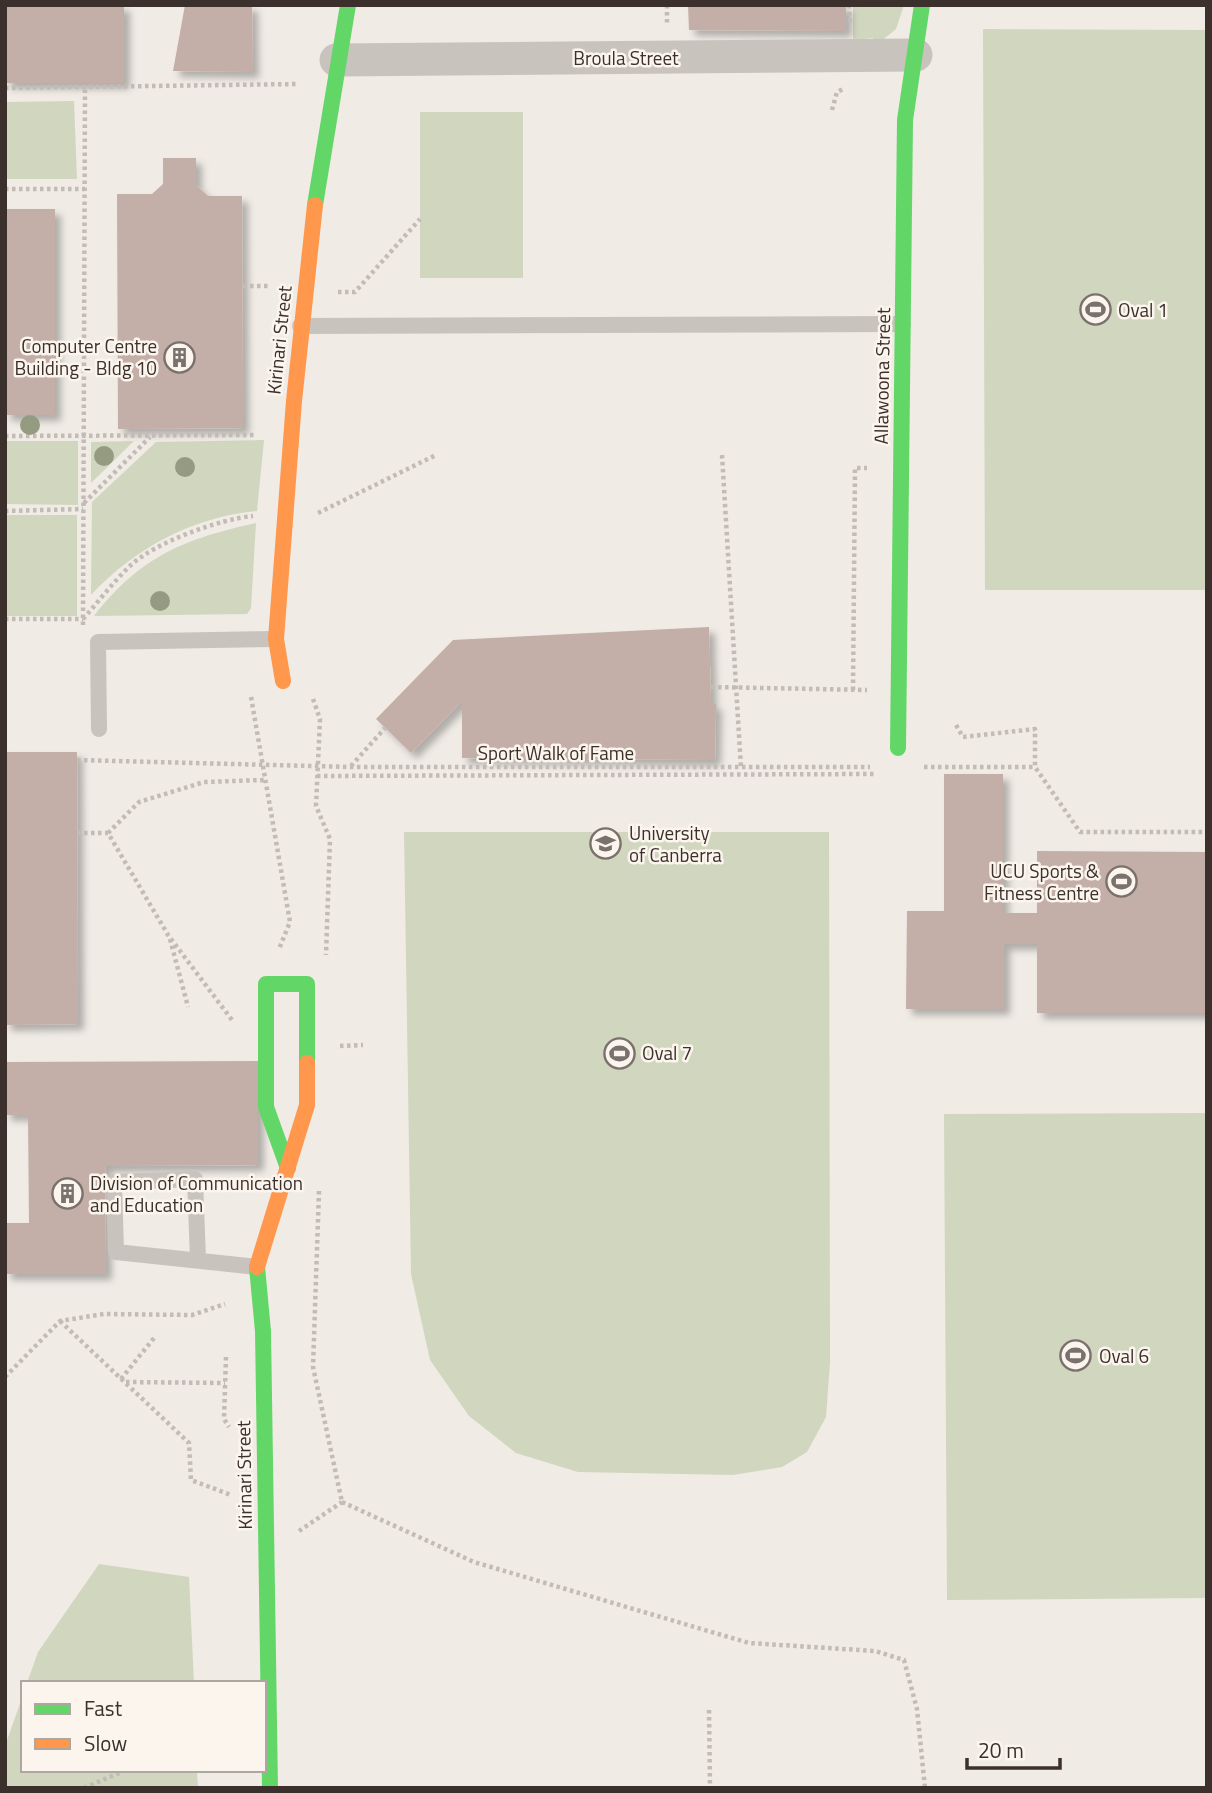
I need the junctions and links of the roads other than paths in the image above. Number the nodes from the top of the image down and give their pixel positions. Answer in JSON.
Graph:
{"nodes":[{"id":1,"x":348,"y":5,"type":"edge"},
{"id":2,"x":922,"y":5,"type":"edge"},
{"id":3,"x":916,"y":55,"type":"junction"},
{"id":4,"x":336,"y":60,"type":"junction"},
{"id":5,"x":903,"y":324,"type":"junction"},
{"id":6,"x":300,"y":326,"type":"junction"},
{"id":7,"x":276,"y":639,"type":"junction"},
{"id":8,"x":283,"y":681,"type":"dead end"},
{"id":9,"x":99,"y":729,"type":"dead end"},
{"id":10,"x":898,"y":748,"type":"dead end"},
{"id":11,"x":288,"y":1168,"type":"junction"},
{"id":12,"x":198,"y":1259,"type":"junction"},
{"id":13,"x":257,"y":1267,"type":"junction"},
{"id":14,"x":270,"y":1788,"type":"edge"}],
"edges":[{"from":1,"to":4,"type":"street","name":"Kirinari Street"},
{"from":2,"to":3,"type":"street","name":"Allawoona Street"},
{"from":3,"to":4,"type":"street","name":"Broula Street"},
{"from":3,"to":5,"type":"street","name":"Allawoona Street"},
{"from":4,"to":6,"type":"street","name":"Kirinari Street"},
{"from":5,"to":6,"type":"lane"},
{"from":5,"to":10,"type":"street","name":"Allawoona Street"},
{"from":6,"to":7,"type":"street","name":"Kirinari Street"},
{"from":7,"to":8,"type":"street","name":"Kirinari Street"},
{"from":7,"to":9,"type":"lane"},
{"from":11,"to":11,"type":"street","name":"Kirinari Street"},
{"from":11,"to":13,"type":"street","name":"Kirinari Street"},
{"from":12,"to":12,"type":"lane"},
{"from":12,"to":13,"type":"lane"},
{"from":13,"to":14,"type":"street","name":"Kirinari Street"}]}
